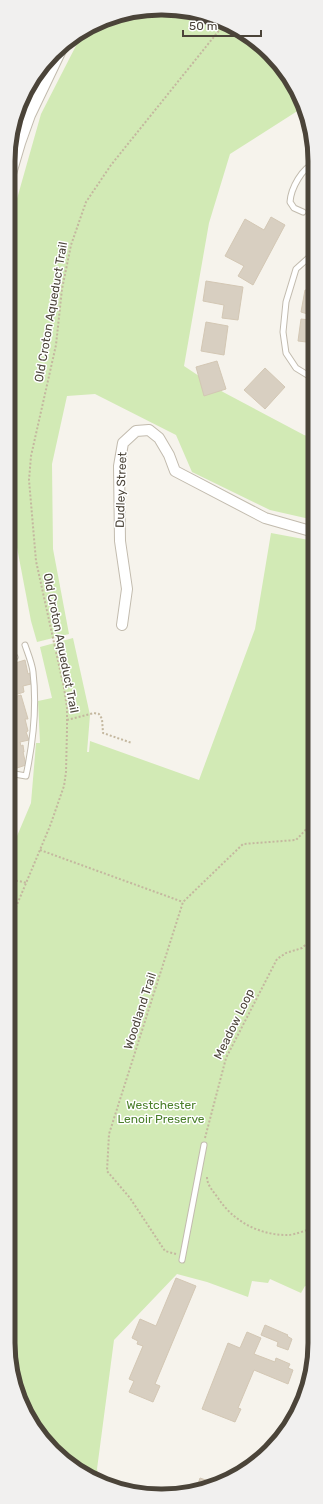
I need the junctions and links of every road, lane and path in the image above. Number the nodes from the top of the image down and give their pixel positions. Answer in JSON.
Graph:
{"nodes":[{"id":1,"x":221,"y":28,"type":"edge"},
{"id":2,"x":55,"y":61,"type":"edge"},
{"id":3,"x":15,"y":155,"type":"edge"},
{"id":4,"x":308,"y":167,"type":"edge"},
{"id":5,"x":303,"y":212,"type":"dead end"},
{"id":6,"x":308,"y":258,"type":"edge"},
{"id":7,"x":308,"y":375,"type":"edge"},
{"id":8,"x":308,"y":530,"type":"edge"},
{"id":9,"x":122,"y":625,"type":"dead end"},
{"id":10,"x":25,"y":645,"type":"dead end"},
{"id":11,"x":67,"y":720,"type":"junction"},
{"id":12,"x":132,"y":743,"type":"dead end"},
{"id":13,"x":15,"y":774,"type":"edge"},
{"id":14,"x":308,"y":827,"type":"edge"},
{"id":15,"x":40,"y":850,"type":"junction"},
{"id":16,"x":15,"y":881,"type":"edge"},
{"id":17,"x":27,"y":883,"type":"junction"},
{"id":18,"x":183,"y":902,"type":"junction"},
{"id":19,"x":15,"y":910,"type":"edge"},
{"id":20,"x":308,"y":942,"type":"edge"},
{"id":21,"x":204,"y":1145,"type":"joint"},
{"id":22,"x":206,"y":1174,"type":"dead end"},
{"id":23,"x":308,"y":1230,"type":"edge"},
{"id":24,"x":182,"y":1258,"type":"joint"}],
"edges":[{"from":1,"to":11,"type":"path","name":"Old Croton Aqueduct Trail"},
{"from":2,"to":3,"type":"street"},
{"from":4,"to":5,"type":"lane"},
{"from":6,"to":7,"type":"lane"},
{"from":8,"to":9,"type":"street","name":"Dudley Street"},
{"from":10,"to":13,"type":"lane"},
{"from":11,"to":12,"type":"path"},
{"from":11,"to":15,"type":"path","name":"Old Croton Aqueduct Trail"},
{"from":14,"to":18,"type":"path","name":"Woodland Trail"},
{"from":15,"to":17,"type":"path","name":"Old Croton Aqueduct Trail"},
{"from":15,"to":18,"type":"path"},
{"from":16,"to":17,"type":"path"},
{"from":17,"to":19,"type":"path","name":"Old Croton Aqueduct Trail"},
{"from":18,"to":24,"type":"path","name":"Woodland Trail"},
{"from":20,"to":21,"type":"path","name":"Meadow Loop"},
{"from":21,"to":24,"type":"lane"},
{"from":22,"to":23,"type":"path"}]}
